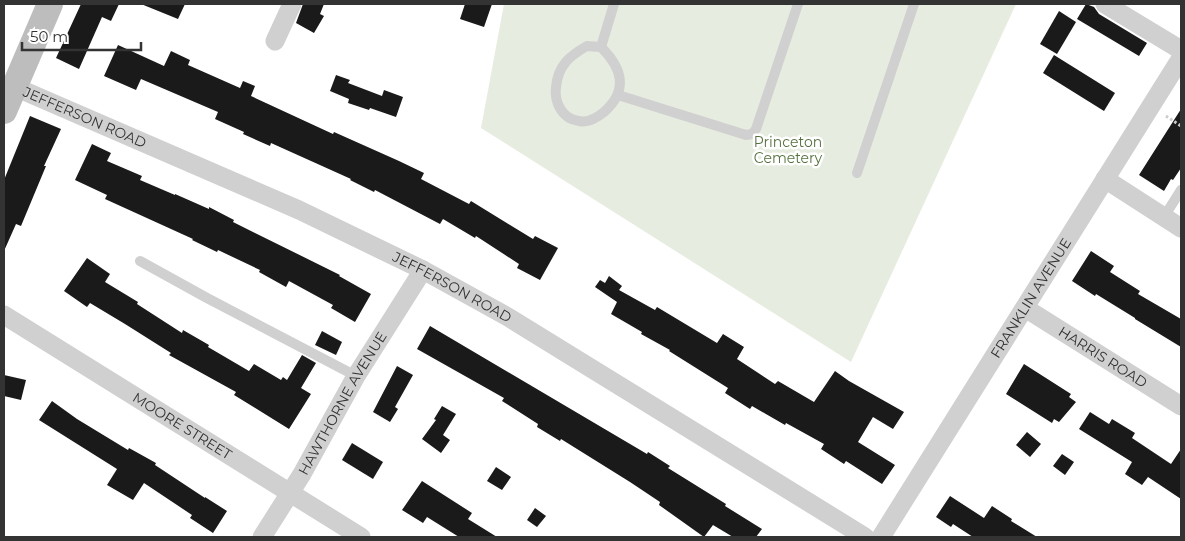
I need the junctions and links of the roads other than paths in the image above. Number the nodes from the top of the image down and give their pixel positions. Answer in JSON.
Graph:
{"nodes":[{"id":1,"x":50,"y":4,"type":"edge"},
{"id":2,"x":292,"y":4,"type":"edge"},
{"id":3,"x":614,"y":4,"type":"edge"},
{"id":4,"x":798,"y":4,"type":"edge"},
{"id":5,"x":914,"y":4,"type":"edge"},
{"id":6,"x":1105,"y":4,"type":"edge"},
{"id":7,"x":275,"y":41,"type":"dead end"},
{"id":8,"x":601,"y":47,"type":"junction"},
{"id":9,"x":1181,"y":50,"type":"edge"},
{"id":10,"x":1181,"y":58,"type":"edge"},
{"id":11,"x":14,"y":87,"type":"junction"},
{"id":12,"x":618,"y":95,"type":"junction"},
{"id":13,"x":4,"y":111,"type":"edge"},
{"id":14,"x":857,"y":173,"type":"dead end"},
{"id":15,"x":1105,"y":179,"type":"junction"},
{"id":16,"x":1181,"y":190,"type":"edge"},
{"id":17,"x":1164,"y":217,"type":"junction"},
{"id":18,"x":1181,"y":228,"type":"edge"},
{"id":19,"x":140,"y":261,"type":"dead end"},
{"id":20,"x":422,"y":270,"type":"junction"},
{"id":21,"x":1025,"y":308,"type":"junction"},
{"id":22,"x":4,"y":316,"type":"edge"},
{"id":23,"x":356,"y":376,"type":"junction"},
{"id":24,"x":1181,"y":406,"type":"edge"},
{"id":25,"x":290,"y":493,"type":"junction"},
{"id":26,"x":262,"y":537,"type":"edge"},
{"id":27,"x":361,"y":537,"type":"edge"},
{"id":28,"x":864,"y":537,"type":"edge"},
{"id":29,"x":881,"y":537,"type":"edge"}],
"edges":[{"from":1,"to":11,"type":"street"},
{"from":2,"to":7,"type":"street"},
{"from":3,"to":8,"type":"lane"},
{"from":4,"to":12,"type":"lane"},
{"from":5,"to":14,"type":"lane"},
{"from":6,"to":9,"type":"street"},
{"from":8,"to":12,"type":"lane"},
{"from":8,"to":12,"type":"lane"},
{"from":10,"to":15,"type":"street","name":"FRANKLIN AVENUE"},
{"from":11,"to":13,"type":"street"},
{"from":11,"to":20,"type":"street","name":"JEFFERSON ROAD"},
{"from":15,"to":17,"type":"street"},
{"from":15,"to":21,"type":"street","name":"FRANKLIN AVENUE"},
{"from":16,"to":17,"type":"lane"},
{"from":17,"to":18,"type":"street"},
{"from":19,"to":23,"type":"lane"},
{"from":20,"to":23,"type":"street","name":"HAWTHORNE AVENUE"},
{"from":20,"to":28,"type":"street","name":"JEFFERSON ROAD"},
{"from":21,"to":24,"type":"street","name":"HARRIS ROAD"},
{"from":21,"to":29,"type":"street","name":"FRANKLIN AVENUE"},
{"from":22,"to":25,"type":"street","name":"MOORE STREET"},
{"from":23,"to":25,"type":"street","name":"HAWTHORNE AVENUE"},
{"from":25,"to":26,"type":"street","name":"HAWTHORNE AVENUE"},
{"from":25,"to":27,"type":"street","name":"MOORE STREET"}]}
